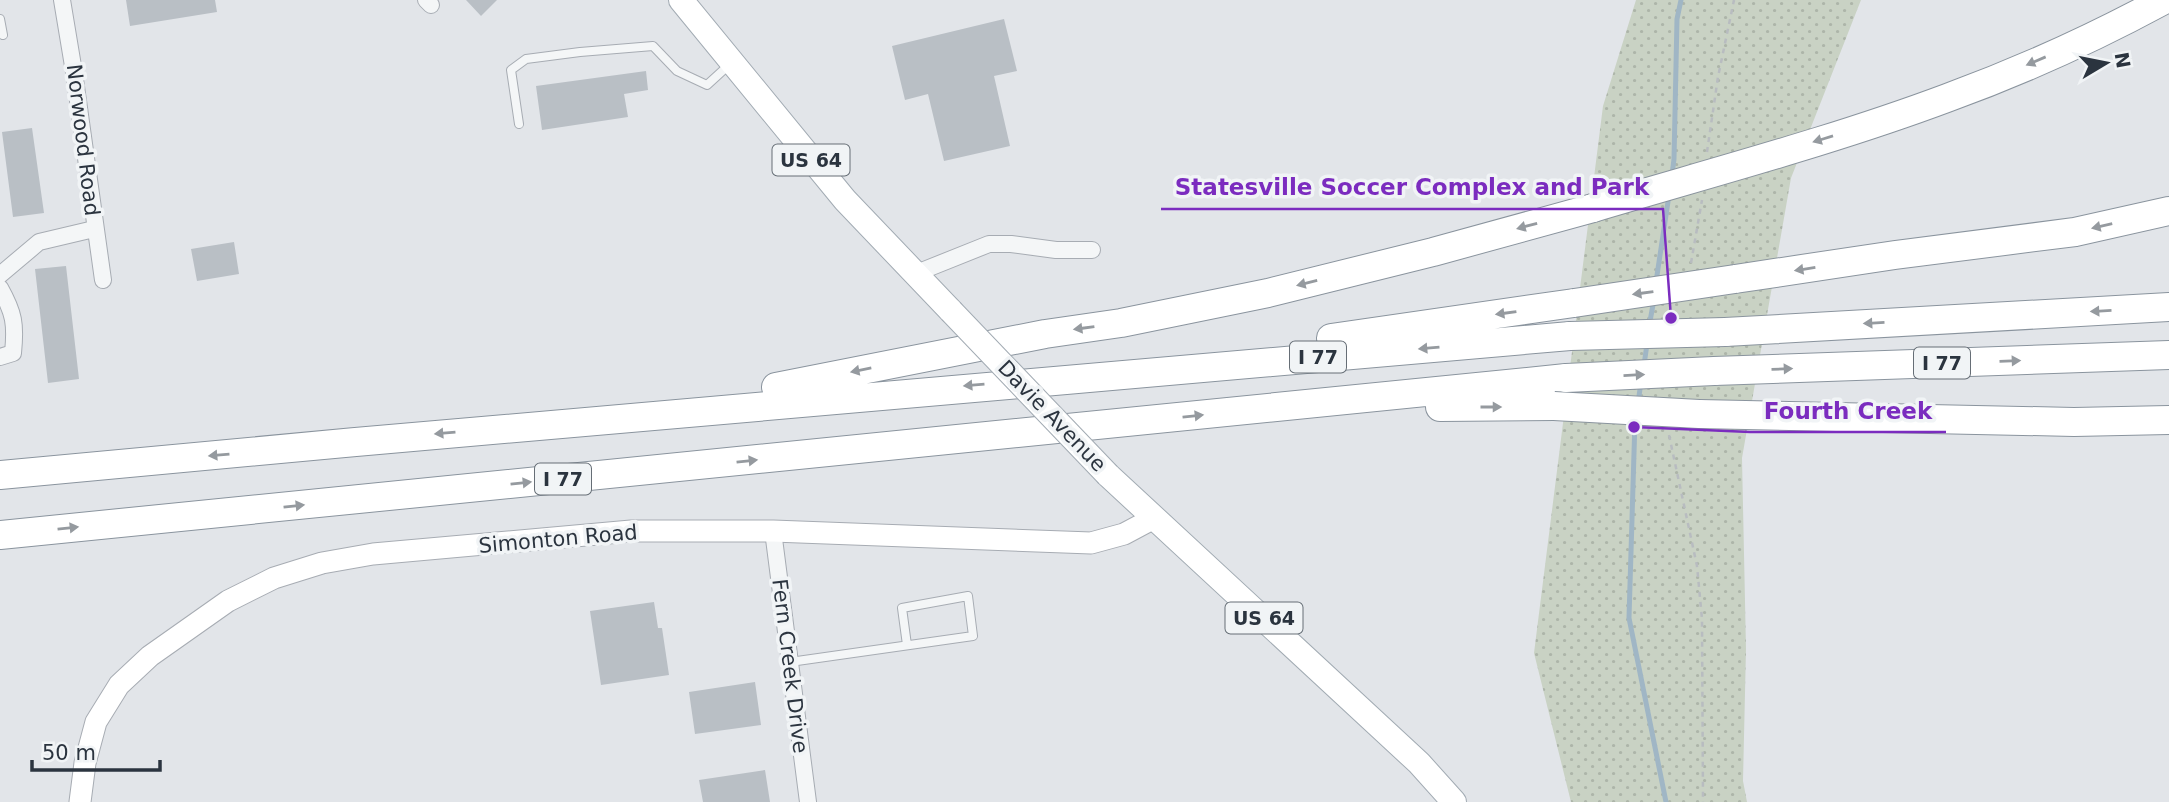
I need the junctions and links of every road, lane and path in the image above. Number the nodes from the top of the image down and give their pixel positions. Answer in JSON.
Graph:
{"nodes":[{"id":1,"x":62,"y":0,"type":"edge"},
{"id":2,"x":681,"y":0,"type":"edge"},
{"id":3,"x":1734,"y":0,"type":"edge"},
{"id":4,"x":2164,"y":0,"type":"edge"},
{"id":5,"x":0,"y":19,"type":"edge"},
{"id":6,"x":3,"y":35,"type":"dead end"},
{"id":7,"x":732,"y":62,"type":"junction"},
{"id":8,"x":519,"y":124,"type":"dead end"},
{"id":9,"x":1707,"y":156,"type":"dead end"},
{"id":10,"x":1702,"y":196,"type":"dead end"},
{"id":11,"x":2169,"y":211,"type":"edge"},
{"id":12,"x":94,"y":229,"type":"junction"},
{"id":13,"x":1092,"y":250,"type":"dead end"},
{"id":14,"x":1690,"y":271,"type":"dead end"},
{"id":15,"x":914,"y":274,"type":"junction"},
{"id":16,"x":0,"y":275,"type":"edge"},
{"id":17,"x":103,"y":280,"type":"dead end"},
{"id":18,"x":0,"y":288,"type":"edge"},
{"id":19,"x":2169,"y":307,"type":"edge"},
{"id":20,"x":2169,"y":355,"type":"edge"},
{"id":21,"x":0,"y":356,"type":"edge"},
{"id":22,"x":1066,"y":377,"type":"junction"},
{"id":23,"x":1276,"y":408,"type":"junction"},
{"id":24,"x":635,"y":415,"type":"junction"},
{"id":25,"x":2169,"y":421,"type":"edge"},
{"id":26,"x":2074,"y":422,"type":"junction"},
{"id":27,"x":2169,"y":428,"type":"edge"},
{"id":28,"x":1669,"y":434,"type":"dead end"},
{"id":29,"x":0,"y":475,"type":"edge"},
{"id":30,"x":1154,"y":518,"type":"junction"},
{"id":31,"x":773,"y":531,"type":"junction"},
{"id":32,"x":0,"y":535,"type":"edge"},
{"id":33,"x":907,"y":645,"type":"junction"},
{"id":34,"x":790,"y":662,"type":"junction"},
{"id":35,"x":80,"y":802,"type":"edge"},
{"id":36,"x":808,"y":802,"type":"edge"},
{"id":37,"x":1454,"y":802,"type":"edge"},
{"id":38,"x":1703,"y":802,"type":"edge"}],
"edges":[{"from":1,"to":12,"type":"street","name":"Norwood Road"},
{"from":2,"to":7,"type":"main road","name":"Davie Avenue","number":"US 64"},
{"from":3,"to":9,"type":"path"},
{"from":4,"to":24,"type":"highway","one_way":true,"bridge":true},
{"from":5,"to":6,"type":"lane"},
{"from":7,"to":8,"type":"lane"},
{"from":7,"to":15,"type":"main road","name":"Davie Avenue","number":"US 64"},
{"from":10,"to":14,"type":"path"},
{"from":11,"to":22,"type":"highway","one_way":true,"bridge":true},
{"from":12,"to":16,"type":"street"},
{"from":12,"to":17,"type":"street","name":"Norwood Road"},
{"from":13,"to":15,"type":"street"},
{"from":15,"to":30,"type":"main road","name":"Davie Avenue","number":"US 64","bridge":true},
{"from":18,"to":21,"type":"street"},
{"from":19,"to":22,"type":"highway","number":"I 77","one_way":true,"bridge":true},
{"from":23,"to":20,"type":"highway","number":"I 77","one_way":true,"bridge":true},
{"from":22,"to":24,"type":"highway","number":"I 77","one_way":true},
{"from":23,"to":26,"type":"highway","one_way":true,"bridge":true},
{"from":32,"to":23,"type":"highway","number":"I 77","one_way":true},
{"from":24,"to":29,"type":"highway","number":"I 77","one_way":true},
{"from":25,"to":26,"type":"highway"},
{"from":26,"to":27,"type":"highway"},
{"from":28,"to":38,"type":"path"},
{"from":30,"to":31,"type":"street","name":"Simonton Road"},
{"from":30,"to":37,"type":"main road","name":"Davie Avenue","number":"US 64"},
{"from":31,"to":34,"type":"street","name":"Fern Creek Drive"},
{"from":31,"to":35,"type":"street","name":"Simonton Road"},
{"from":33,"to":33,"type":"lane"},
{"from":33,"to":34,"type":"lane"},
{"from":34,"to":36,"type":"street","name":"Fern Creek Drive"}]}
